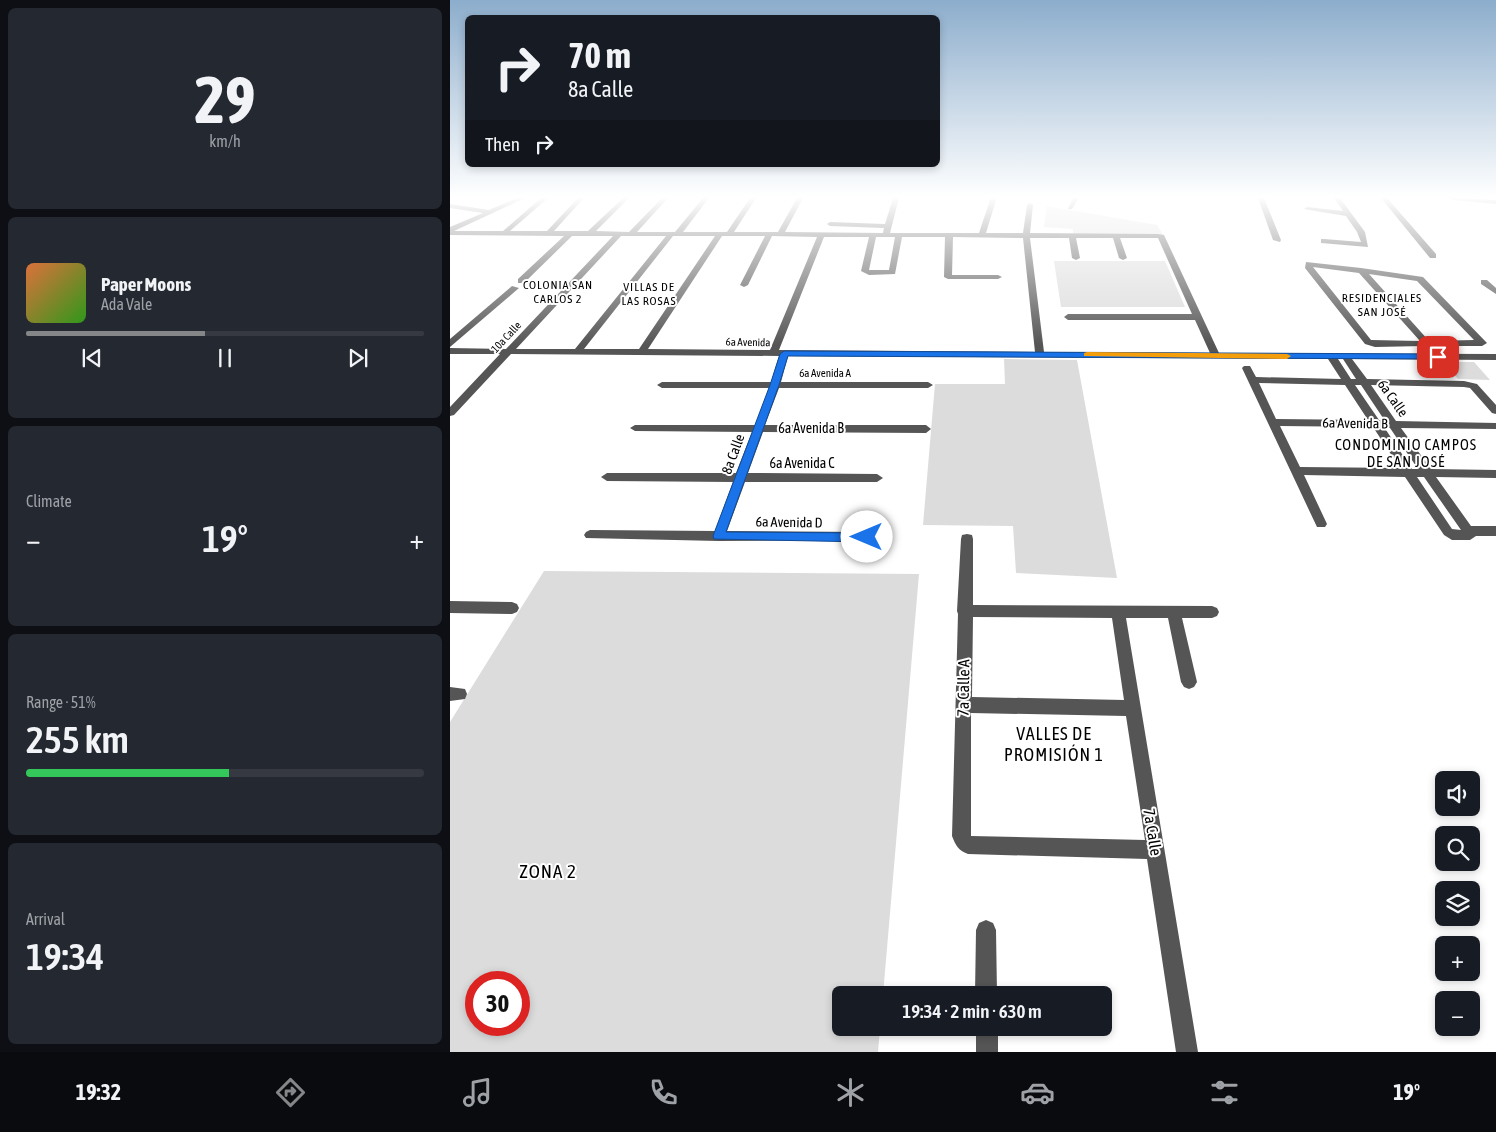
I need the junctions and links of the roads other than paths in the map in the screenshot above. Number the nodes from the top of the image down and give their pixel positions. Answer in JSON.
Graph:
{"nodes":[{"id":1,"x":556,"y":247,"type":"edge"},
{"id":2,"x":607,"y":247,"type":"edge"},
{"id":3,"x":663,"y":247,"type":"edge"},
{"id":4,"x":715,"y":247,"type":"edge"},
{"id":5,"x":763,"y":247,"type":"edge"},
{"id":6,"x":817,"y":247,"type":"edge"},
{"id":7,"x":870,"y":247,"type":"edge"},
{"id":8,"x":897,"y":247,"type":"edge"},
{"id":9,"x":949,"y":247,"type":"edge"},
{"id":10,"x":1027,"y":247,"type":"edge"},
{"id":11,"x":1074,"y":247,"type":"edge"},
{"id":12,"x":1120,"y":247,"type":"edge"},
{"id":13,"x":1165,"y":247,"type":"edge"},
{"id":14,"x":1425,"y":247,"type":"edge"},
{"id":15,"x":1433,"y":256,"type":"dead end"},
{"id":16,"x":1076,"y":258,"type":"dead end"},
{"id":17,"x":1123,"y":258,"type":"dead end"},
{"id":18,"x":1361,"y":270,"type":"junction"},
{"id":19,"x":998,"y":277,"type":"dead end"},
{"id":20,"x":1484,"y":282,"type":"dead end"},
{"id":21,"x":744,"y":285,"type":"dead end"},
{"id":22,"x":1496,"y":292,"type":"edge"},
{"id":23,"x":1068,"y":317,"type":"dead end"},
{"id":24,"x":1197,"y":318,"type":"junction"},
{"id":25,"x":450,"y":344,"type":"edge"},
{"id":26,"x":1427,"y":344,"type":"junction"},
{"id":27,"x":450,"y":351,"type":"edge"},
{"id":28,"x":508,"y":351,"type":"junction"},
{"id":29,"x":578,"y":351,"type":"junction"},
{"id":30,"x":642,"y":352,"type":"junction"},
{"id":31,"x":779,"y":354,"type":"junction"},
{"id":32,"x":1040,"y":354,"type":"junction"},
{"id":33,"x":1216,"y":356,"type":"junction"},
{"id":34,"x":1331,"y":356,"type":"junction"},
{"id":35,"x":1496,"y":356,"type":"edge"},
{"id":36,"x":1346,"y":357,"type":"junction"},
{"id":37,"x":1438,"y":357,"type":"junction"},
{"id":38,"x":1247,"y":368,"type":"dead end"},
{"id":39,"x":1253,"y":380,"type":"junction"},
{"id":40,"x":1348,"y":381,"type":"junction"},
{"id":41,"x":1364,"y":382,"type":"junction"},
{"id":42,"x":662,"y":385,"type":"dead end"},
{"id":43,"x":775,"y":385,"type":"junction"},
{"id":44,"x":928,"y":385,"type":"dead end"},
{"id":45,"x":1496,"y":411,"type":"edge"},
{"id":46,"x":450,"y":413,"type":"edge"},
{"id":47,"x":1273,"y":422,"type":"junction"},
{"id":48,"x":1376,"y":424,"type":"junction"},
{"id":49,"x":1394,"y":424,"type":"junction"},
{"id":50,"x":1496,"y":426,"type":"edge"},
{"id":51,"x":635,"y":428,"type":"dead end"},
{"id":52,"x":758,"y":428,"type":"junction"},
{"id":53,"x":926,"y":429,"type":"dead end"},
{"id":54,"x":1296,"y":471,"type":"junction"},
{"id":55,"x":1409,"y":472,"type":"junction"},
{"id":56,"x":1428,"y":473,"type":"junction"},
{"id":57,"x":1496,"y":474,"type":"edge"},
{"id":58,"x":607,"y":477,"type":"dead end"},
{"id":59,"x":740,"y":478,"type":"junction"},
{"id":60,"x":877,"y":478,"type":"dead end"},
{"id":61,"x":1321,"y":524,"type":"dead end"},
{"id":62,"x":1468,"y":531,"type":"junction"},
{"id":63,"x":1496,"y":531,"type":"edge"},
{"id":64,"x":590,"y":535,"type":"dead end"},
{"id":65,"x":718,"y":536,"type":"junction"},
{"id":66,"x":867,"y":537,"type":"dead end"},
{"id":67,"x":967,"y":539,"type":"dead end"},
{"id":68,"x":450,"y":606,"type":"edge"},
{"id":69,"x":512,"y":608,"type":"dead end"},
{"id":70,"x":964,"y":611,"type":"junction"},
{"id":71,"x":1118,"y":612,"type":"junction"},
{"id":72,"x":1174,"y":612,"type":"junction"},
{"id":73,"x":1212,"y":612,"type":"dead end"},
{"id":74,"x":1189,"y":682,"type":"dead end"},
{"id":75,"x":963,"y":706,"type":"junction"},
{"id":76,"x":1133,"y":708,"type":"junction"},
{"id":77,"x":1156,"y":850,"type":"junction"},
{"id":78,"x":986,"y":930,"type":"dead end"},
{"id":79,"x":986,"y":986,"type":"edge"},
{"id":80,"x":986,"y":1036,"type":"edge"},
{"id":81,"x":987,"y":1052,"type":"edge"},
{"id":82,"x":1186,"y":1052,"type":"edge"}],
"edges":[{"from":1,"to":25,"type":"street"},
{"from":2,"to":28,"type":"street","name":"10a Calle"},
{"from":3,"to":29,"type":"street"},
{"from":4,"to":30,"type":"street"},
{"from":5,"to":21,"type":"street"},
{"from":6,"to":31,"type":"street","name":"8a Calle"},
{"from":7,"to":8,"type":"street"},
{"from":9,"to":19,"type":"street"},
{"from":10,"to":32,"type":"street"},
{"from":11,"to":16,"type":"street"},
{"from":12,"to":17,"type":"street"},
{"from":13,"to":24,"type":"street"},
{"from":14,"to":15,"type":"street"},
{"from":18,"to":26,"type":"street"},
{"from":18,"to":26,"type":"street"},
{"from":18,"to":26,"type":"street"},
{"from":20,"to":22,"type":"street"},
{"from":23,"to":24,"type":"street"},
{"from":24,"to":33,"type":"street"},
{"from":26,"to":37,"type":"street"},
{"from":27,"to":28,"type":"street","name":"6a Avenida"},
{"from":28,"to":29,"type":"street","name":"6a Avenida"},
{"from":28,"to":46,"type":"street","name":"10a Calle"},
{"from":29,"to":30,"type":"street","name":"6a Avenida"},
{"from":30,"to":31,"type":"street","name":"6a Avenida"},
{"from":31,"to":32,"type":"street","name":"6a Avenida"},
{"from":31,"to":43,"type":"street","name":"8a Calle"},
{"from":32,"to":33,"type":"street","name":"6a Avenida"},
{"from":33,"to":34,"type":"street","name":"6a Avenida"},
{"from":34,"to":36,"type":"street","name":"6a Avenida"},
{"from":34,"to":40,"type":"street","name":"6a Calle"},
{"from":35,"to":37,"type":"street","name":"6a Avenida"},
{"from":36,"to":37,"type":"street","name":"6a Avenida"},
{"from":36,"to":41,"type":"street","name":"6a Calle"},
{"from":38,"to":39,"type":"street"},
{"from":39,"to":40,"type":"street"},
{"from":39,"to":47,"type":"street"},
{"from":40,"to":41,"type":"street"},
{"from":40,"to":48,"type":"street","name":"6a Calle"},
{"from":41,"to":45,"type":"street"},
{"from":41,"to":49,"type":"street","name":"6a Calle"},
{"from":42,"to":43,"type":"street","name":"6a Avenida A"},
{"from":43,"to":44,"type":"street","name":"6a Avenida A"},
{"from":43,"to":52,"type":"street","name":"8a Calle"},
{"from":47,"to":48,"type":"street","name":"6a Avenida B"},
{"from":47,"to":54,"type":"street"},
{"from":48,"to":49,"type":"street","name":"6a Avenida B"},
{"from":48,"to":55,"type":"street","name":"6a Calle"},
{"from":49,"to":50,"type":"street","name":"6a Avenida B"},
{"from":49,"to":56,"type":"street","name":"6a Calle"},
{"from":51,"to":52,"type":"street","name":"6a Avenida B"},
{"from":52,"to":53,"type":"street","name":"6a Avenida B"},
{"from":52,"to":59,"type":"street","name":"8a Calle"},
{"from":54,"to":55,"type":"street"},
{"from":54,"to":61,"type":"street"},
{"from":55,"to":56,"type":"street"},
{"from":55,"to":62,"type":"street","name":"6a Calle"},
{"from":56,"to":57,"type":"street"},
{"from":56,"to":62,"type":"street","name":"6a Calle"},
{"from":58,"to":59,"type":"street","name":"6a Avenida C"},
{"from":59,"to":60,"type":"street","name":"6a Avenida C"},
{"from":59,"to":65,"type":"street","name":"8a Calle"},
{"from":62,"to":63,"type":"street"},
{"from":64,"to":65,"type":"street","name":"6a Avenida D"},
{"from":65,"to":66,"type":"street","name":"6a Avenida D"},
{"from":67,"to":70,"type":"street","name":"7a Calle A"},
{"from":68,"to":69,"type":"street"},
{"from":70,"to":71,"type":"street"},
{"from":70,"to":75,"type":"street","name":"7a Calle A"},
{"from":71,"to":72,"type":"street"},
{"from":71,"to":76,"type":"street","name":"7a Calle"},
{"from":72,"to":73,"type":"street"},
{"from":72,"to":74,"type":"street"},
{"from":75,"to":76,"type":"street"},
{"from":75,"to":77,"type":"street","name":"7a Calle A"},
{"from":76,"to":77,"type":"street","name":"7a Calle"},
{"from":77,"to":82,"type":"street","name":"7a Calle"},
{"from":78,"to":79,"type":"street"},
{"from":80,"to":81,"type":"street"}]}
